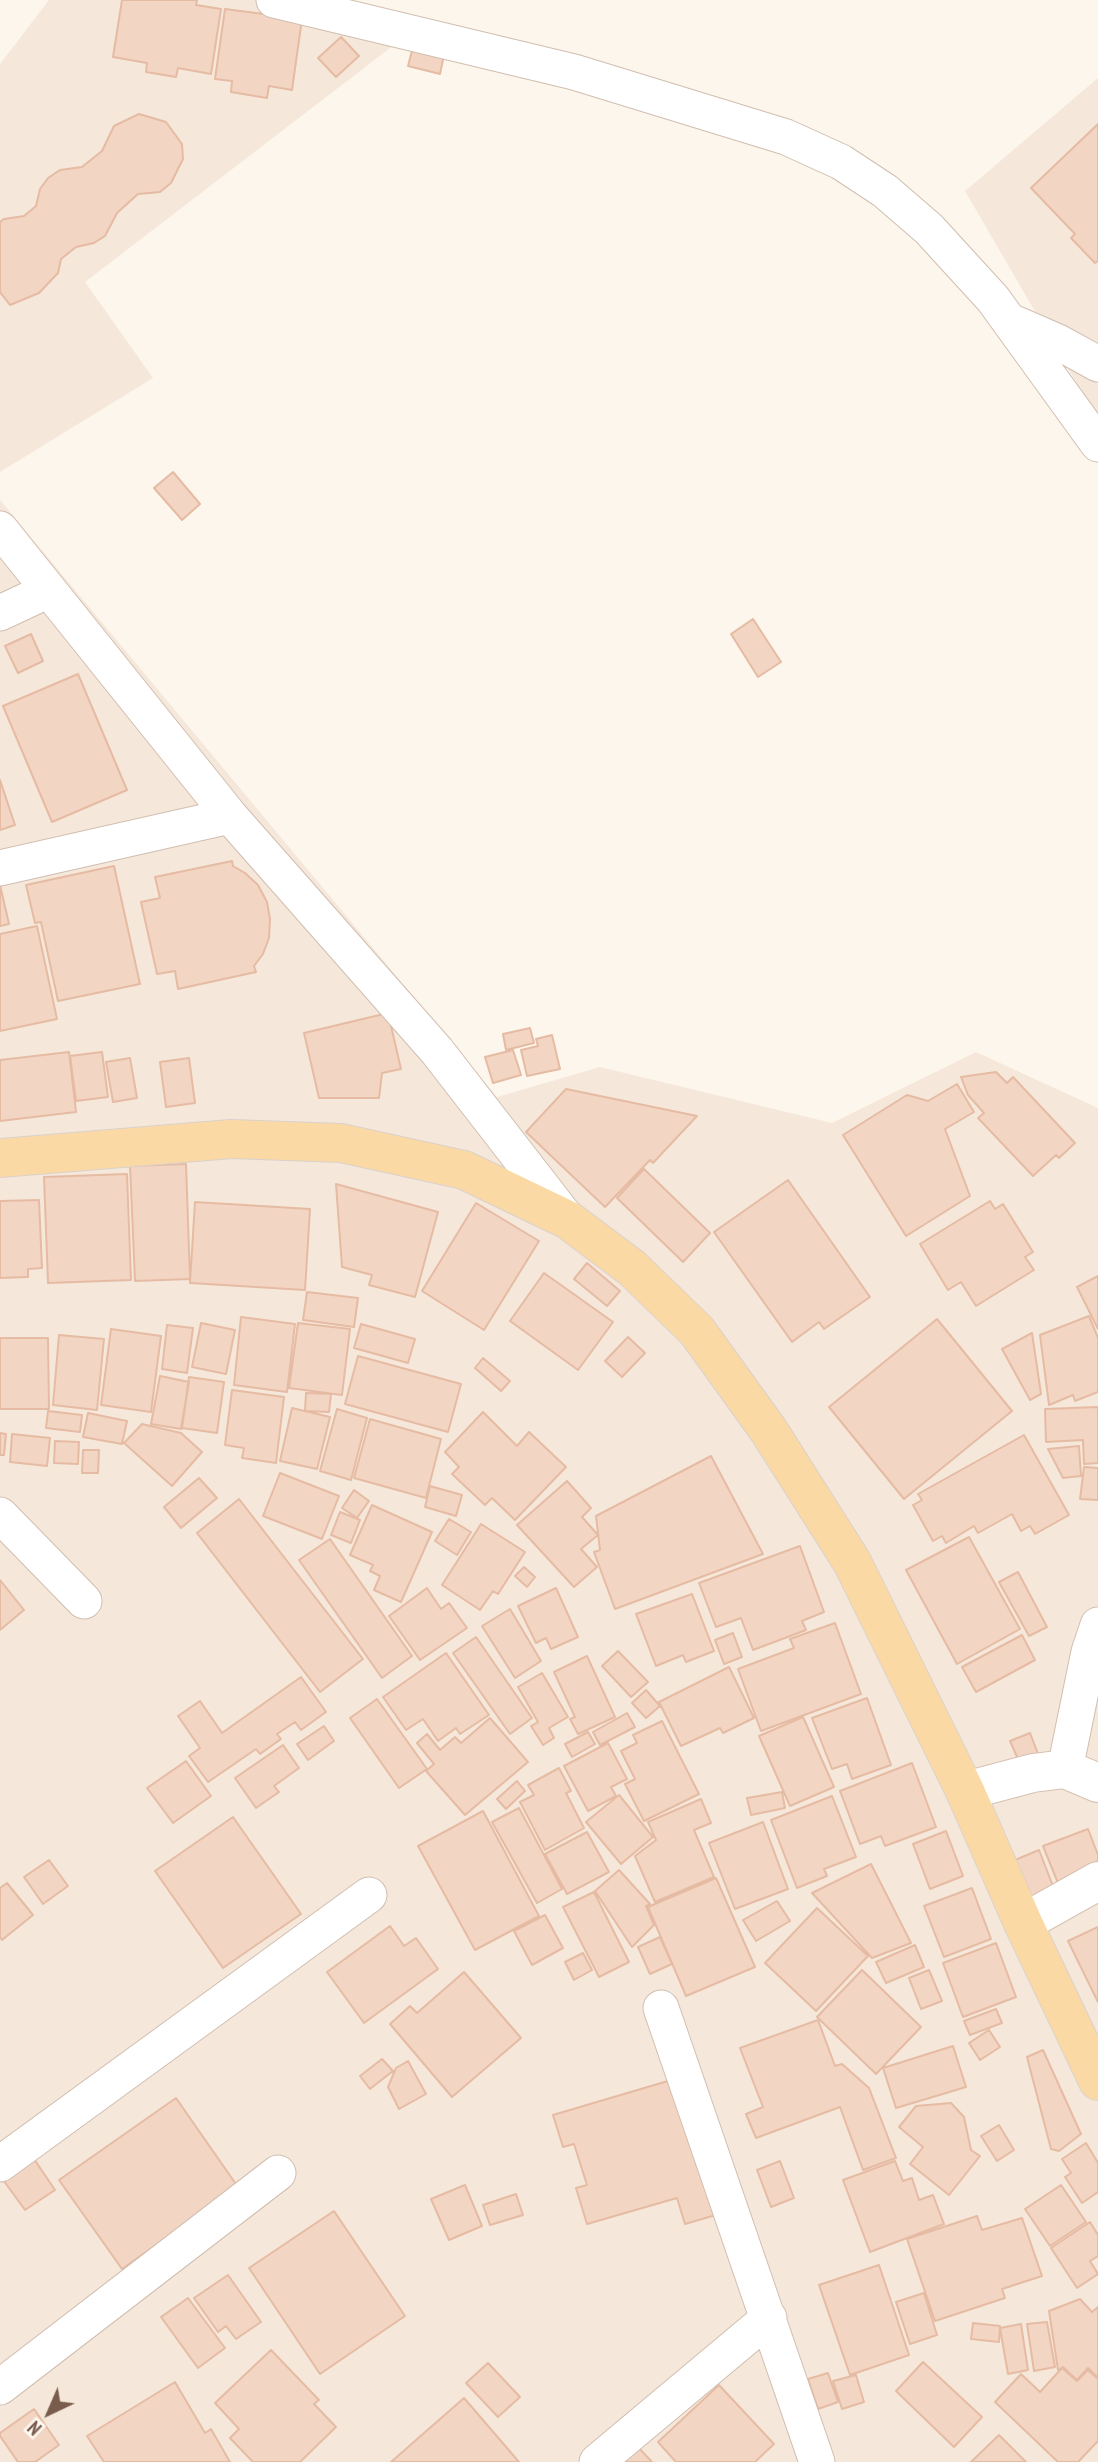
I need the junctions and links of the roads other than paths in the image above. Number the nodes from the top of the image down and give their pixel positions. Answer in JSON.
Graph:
{"nodes":[{"id":1,"x":274,"y":0,"type":"edge"},
{"id":2,"x":1012,"y":322,"type":"junction"},
{"id":3,"x":1098,"y":364,"type":"edge"},
{"id":4,"x":1098,"y":444,"type":"edge"},
{"id":5,"x":0,"y":529,"type":"edge"},
{"id":6,"x":49,"y":590,"type":"junction"},
{"id":7,"x":0,"y":613,"type":"edge"},
{"id":8,"x":230,"y":816,"type":"junction"},
{"id":9,"x":0,"y":868,"type":"edge"},
{"id":10,"x":0,"y":1158,"type":"edge"},
{"id":11,"x":568,"y":1220,"type":"junction"},
{"id":12,"x":0,"y":1516,"type":"edge"},
{"id":13,"x":84,"y":1601,"type":"dead end"},
{"id":14,"x":1098,"y":1625,"type":"edge"},
{"id":15,"x":1082,"y":1776,"type":"edge"},
{"id":16,"x":965,"y":1791,"type":"junction"},
{"id":17,"x":1098,"y":1881,"type":"edge"},
{"id":18,"x":369,"y":1895,"type":"dead end"},
{"id":19,"x":1023,"y":1923,"type":"junction"},
{"id":20,"x":661,"y":2008,"type":"dead end"},
{"id":21,"x":1098,"y":2081,"type":"edge"},
{"id":22,"x":0,"y":2164,"type":"edge"},
{"id":23,"x":278,"y":2173,"type":"dead end"},
{"id":24,"x":769,"y":2318,"type":"junction"},
{"id":25,"x":0,"y":2387,"type":"edge"},
{"id":26,"x":597,"y":2462,"type":"edge"},
{"id":27,"x":817,"y":2462,"type":"edge"}],
"edges":[{"from":1,"to":2,"type":"street"},
{"from":2,"to":3,"type":"street"},
{"from":2,"to":4,"type":"street"},
{"from":5,"to":6,"type":"street"},
{"from":6,"to":7,"type":"street"},
{"from":6,"to":8,"type":"street"},
{"from":8,"to":9,"type":"street"},
{"from":8,"to":11,"type":"street"},
{"from":10,"to":11,"type":"main road"},
{"from":11,"to":16,"type":"main road"},
{"from":12,"to":13,"type":"street"},
{"from":14,"to":15,"type":"street"},
{"from":15,"to":16,"type":"street"},
{"from":16,"to":19,"type":"main road"},
{"from":17,"to":19,"type":"street"},
{"from":18,"to":22,"type":"street"},
{"from":19,"to":21,"type":"main road"},
{"from":20,"to":24,"type":"street"},
{"from":23,"to":25,"type":"street"},
{"from":24,"to":26,"type":"street"},
{"from":24,"to":27,"type":"street"}]}
